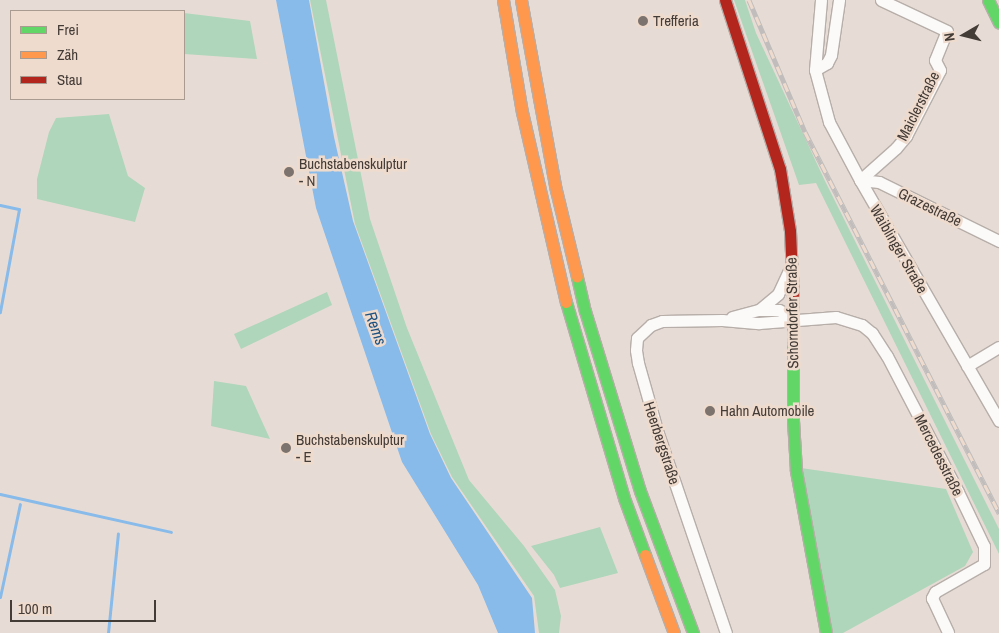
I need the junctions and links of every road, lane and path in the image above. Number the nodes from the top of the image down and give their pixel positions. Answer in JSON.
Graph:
{"nodes":[{"id":1,"x":503,"y":0,"type":"edge"},
{"id":2,"x":520,"y":0,"type":"edge"},
{"id":3,"x":725,"y":0,"type":"edge"},
{"id":4,"x":821,"y":0,"type":"edge"},
{"id":5,"x":839,"y":0,"type":"edge"},
{"id":6,"x":881,"y":0,"type":"edge"},
{"id":7,"x":988,"y":0,"type":"edge"},
{"id":8,"x":999,"y":23,"type":"edge"},
{"id":9,"x":815,"y":70,"type":"junction"},
{"id":10,"x":860,"y":180,"type":"junction"},
{"id":11,"x":999,"y":241,"type":"edge"},
{"id":12,"x":792,"y":264,"type":"junction"},
{"id":13,"x":759,"y":310,"type":"junction"},
{"id":14,"x":794,"y":319,"type":"junction"},
{"id":15,"x":722,"y":320,"type":"junction"},
{"id":16,"x":999,"y":347,"type":"edge"},
{"id":17,"x":967,"y":366,"type":"junction"},
{"id":18,"x":999,"y":421,"type":"edge"},
{"id":19,"x":669,"y":621,"type":"junction"},
{"id":20,"x":667,"y":633,"type":"edge"},
{"id":21,"x":674,"y":633,"type":"edge"},
{"id":22,"x":692,"y":633,"type":"edge"},
{"id":23,"x":726,"y":633,"type":"edge"},
{"id":24,"x":826,"y":633,"type":"edge"},
{"id":25,"x":948,"y":633,"type":"edge"}],
"edges":[{"from":1,"to":19,"type":"main road"},
{"from":2,"to":22,"type":"main road"},
{"from":3,"to":12,"type":"main road","name":"Schorndorfer Straße"},
{"from":4,"to":9,"type":"street","name":"Waiblinger Straße"},
{"from":5,"to":9,"type":"street"},
{"from":6,"to":10,"type":"street","name":"Maiclerstraße"},
{"from":7,"to":8,"type":"main road"},
{"from":9,"to":10,"type":"street","name":"Waiblinger Straße"},
{"from":10,"to":11,"type":"street","name":"Grazestraße"},
{"from":10,"to":17,"type":"street","name":"Waiblinger Straße"},
{"from":12,"to":13,"type":"street"},
{"from":12,"to":14,"type":"main road","name":"Schorndorfer Straße"},
{"from":13,"to":14,"type":"street","name":"Heerbergstraße"},
{"from":13,"to":15,"type":"street","name":"Heerbergstraße"},
{"from":14,"to":15,"type":"street","name":"Heerbergstraße"},
{"from":14,"to":24,"type":"main road","name":"Schorndorfer Straße"},
{"from":14,"to":25,"type":"street","name":"Mercedesstraße"},
{"from":15,"to":23,"type":"street","name":"Heerbergstraße"},
{"from":16,"to":17,"type":"street"},
{"from":17,"to":18,"type":"street","name":"Waiblinger Straße"},
{"from":19,"to":20,"type":"main road"},
{"from":19,"to":21,"type":"main road"}]}
